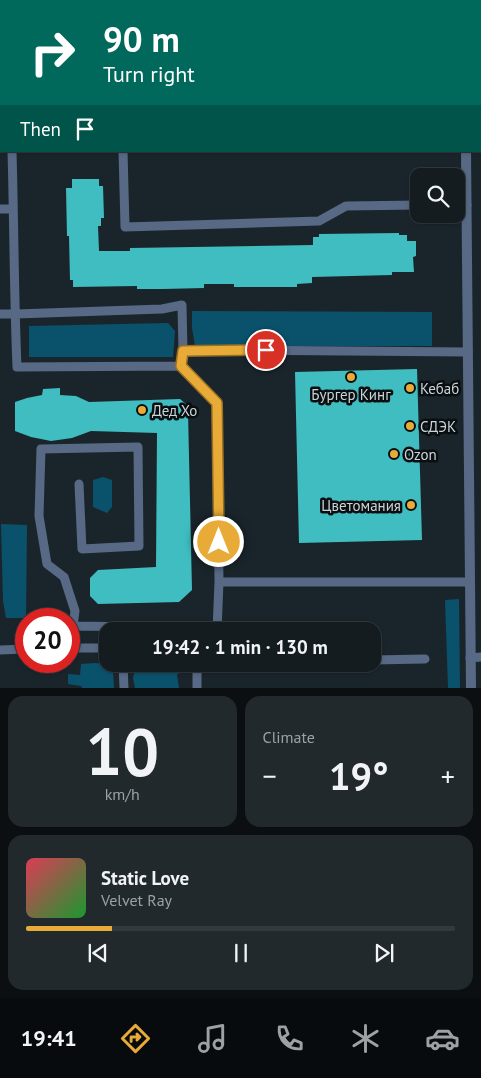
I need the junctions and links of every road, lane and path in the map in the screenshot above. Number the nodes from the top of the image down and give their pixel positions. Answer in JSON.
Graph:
{"nodes":[{"id":1,"x":12,"y":152,"type":"edge"},
{"id":2,"x":124,"y":152,"type":"edge"},
{"id":3,"x":466,"y":152,"type":"edge"},
{"id":4,"x":464,"y":168,"type":"edge"},
{"id":5,"x":410,"y":206,"type":"edge"},
{"id":6,"x":0,"y":209,"type":"edge"},
{"id":7,"x":13,"y":209,"type":"junction"},
{"id":8,"x":462,"y":223,"type":"edge"},
{"id":9,"x":0,"y":314,"type":"edge"},
{"id":10,"x":16,"y":314,"type":"junction"},
{"id":11,"x":183,"y":351,"type":"junction"},
{"id":12,"x":468,"y":352,"type":"junction"},
{"id":13,"x":181,"y":366,"type":"junction"},
{"id":14,"x":79,"y":484,"type":"dead end"},
{"id":15,"x":219,"y":582,"type":"junction"},
{"id":16,"x":470,"y":582,"type":"junction"},
{"id":17,"x":73,"y":608,"type":"edge"},
{"id":18,"x":217,"y":622,"type":"edge"},
{"id":19,"x":80,"y":629,"type":"edge"},
{"id":20,"x":99,"y":629,"type":"edge"},
{"id":21,"x":80,"y":648,"type":"edge"},
{"id":22,"x":99,"y":648,"type":"edge"},
{"id":23,"x":15,"y":649,"type":"edge"},
{"id":24,"x":0,"y":650,"type":"edge"},
{"id":25,"x":476,"y":658,"type":"edge"},
{"id":26,"x":425,"y":659,"type":"dead end"},
{"id":27,"x":381,"y":660,"type":"edge"},
{"id":28,"x":123,"y":672,"type":"edge"},
{"id":29,"x":197,"y":672,"type":"edge"},
{"id":30,"x":124,"y":688,"type":"edge"},
{"id":31,"x":197,"y":688,"type":"edge"},
{"id":32,"x":471,"y":688,"type":"edge"}],
"edges":[{"from":1,"to":7,"type":"lane"},
{"from":2,"to":5,"type":"lane"},
{"from":3,"to":4,"type":"street"},
{"from":6,"to":7,"type":"lane"},
{"from":7,"to":10,"type":"lane"},
{"from":8,"to":12,"type":"street"},
{"from":9,"to":10,"type":"lane"},
{"from":10,"to":11,"type":"lane"},
{"from":10,"to":13,"type":"lane"},
{"from":11,"to":12,"type":"lane"},
{"from":11,"to":13,"type":"lane"},
{"from":12,"to":16,"type":"street"},
{"from":13,"to":15,"type":"lane"},
{"from":14,"to":17,"type":"lane"},
{"from":15,"to":16,"type":"lane"},
{"from":15,"to":18,"type":"lane"},
{"from":16,"to":25,"type":"street"},
{"from":19,"to":20,"type":"lane"},
{"from":21,"to":22,"type":"lane"},
{"from":23,"to":24,"type":"lane"},
{"from":25,"to":32,"type":"street"},
{"from":26,"to":27,"type":"lane"},
{"from":28,"to":30,"type":"lane"},
{"from":29,"to":31,"type":"lane"}]}
